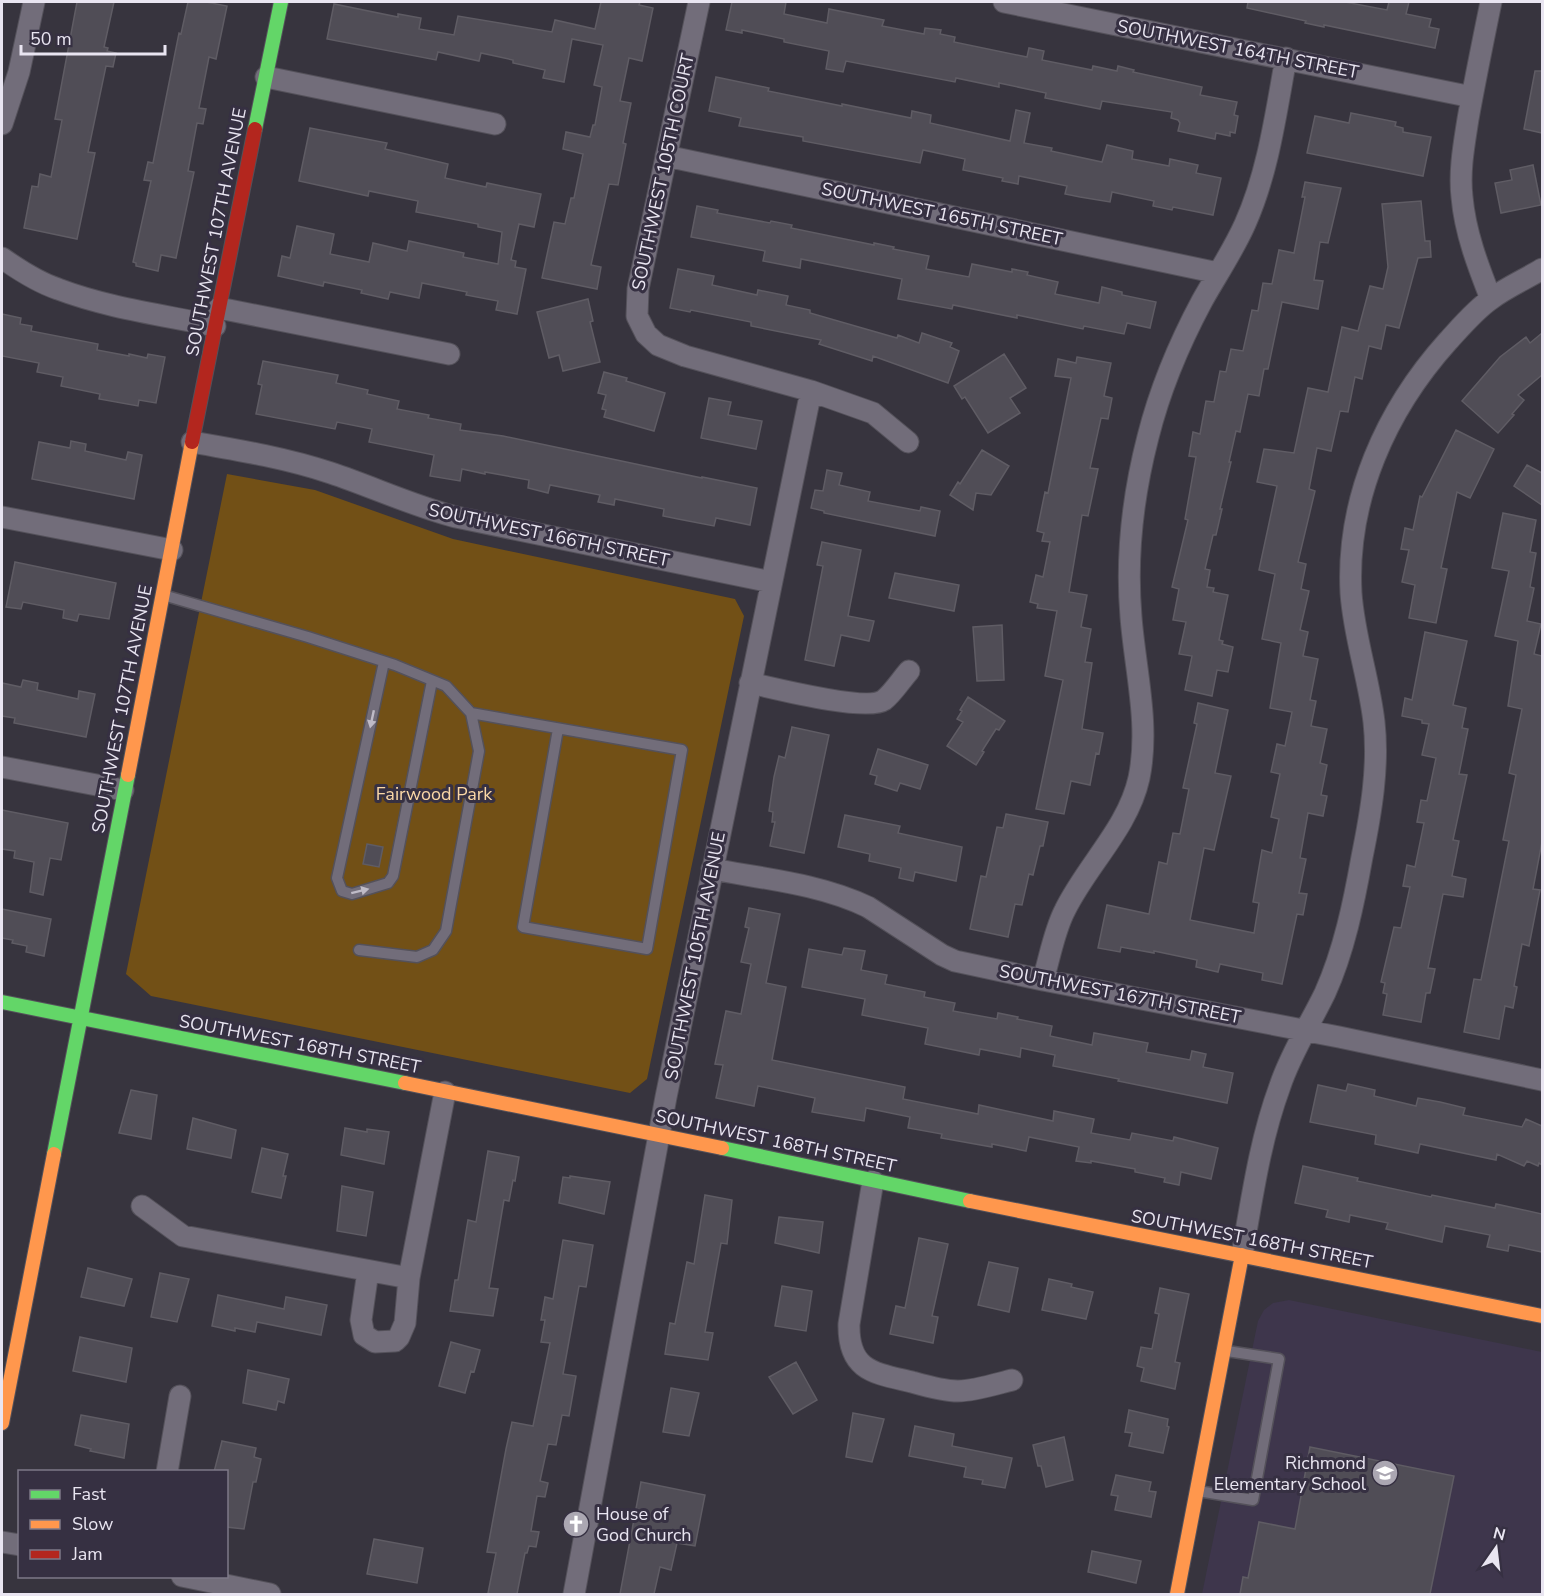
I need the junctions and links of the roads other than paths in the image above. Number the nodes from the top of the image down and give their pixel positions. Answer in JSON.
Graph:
{"nodes":[{"id":1,"x":34,"y":2,"type":"edge"},
{"id":2,"x":281,"y":2,"type":"edge"},
{"id":3,"x":699,"y":2,"type":"edge"},
{"id":4,"x":1004,"y":2,"type":"edge"},
{"id":5,"x":1491,"y":2,"type":"edge"},
{"id":6,"x":1286,"y":58,"type":"junction"},
{"id":7,"x":266,"y":77,"type":"junction"},
{"id":8,"x":1472,"y":97,"type":"junction"},
{"id":9,"x":2,"y":124,"type":"edge"},
{"id":10,"x":495,"y":124,"type":"dead end"},
{"id":11,"x":666,"y":156,"type":"junction"},
{"id":12,"x":2,"y":258,"type":"edge"},
{"id":13,"x":1542,"y":269,"type":"edge"},
{"id":14,"x":1218,"y":273,"type":"junction"},
{"id":15,"x":1491,"y":299,"type":"junction"},
{"id":16,"x":217,"y":317,"type":"junction"},
{"id":17,"x":449,"y":354,"type":"dead end"},
{"id":18,"x":811,"y":391,"type":"junction"},
{"id":19,"x":192,"y":442,"type":"junction"},
{"id":20,"x":908,"y":442,"type":"dead end"},
{"id":21,"x":2,"y":517,"type":"edge"},
{"id":22,"x":172,"y":550,"type":"junction"},
{"id":23,"x":771,"y":582,"type":"junction"},
{"id":24,"x":163,"y":595,"type":"junction"},
{"id":25,"x":384,"y":662,"type":"junction"},
{"id":26,"x":909,"y":671,"type":"dead end"},
{"id":27,"x":432,"y":681,"type":"junction"},
{"id":28,"x":750,"y":683,"type":"junction"},
{"id":29,"x":471,"y":713,"type":"junction"},
{"id":30,"x":558,"y":729,"type":"junction"},
{"id":31,"x":2,"y":767,"type":"edge"},
{"id":32,"x":123,"y":790,"type":"junction"},
{"id":33,"x":712,"y":869,"type":"junction"},
{"id":34,"x":359,"y":950,"type":"dead end"},
{"id":35,"x":1043,"y":980,"type":"junction"},
{"id":36,"x":2,"y":1002,"type":"edge"},
{"id":37,"x":81,"y":1017,"type":"junction"},
{"id":38,"x":1304,"y":1030,"type":"junction"},
{"id":39,"x":1542,"y":1080,"type":"edge"},
{"id":40,"x":445,"y":1092,"type":"junction"},
{"id":41,"x":659,"y":1134,"type":"junction"},
{"id":42,"x":873,"y":1180,"type":"junction"},
{"id":43,"x":142,"y":1206,"type":"dead end"},
{"id":44,"x":1242,"y":1255,"type":"junction"},
{"id":45,"x":368,"y":1271,"type":"junction"},
{"id":46,"x":409,"y":1278,"type":"junction"},
{"id":47,"x":1542,"y":1316,"type":"edge"},
{"id":48,"x":1223,"y":1351,"type":"junction"},
{"id":49,"x":1012,"y":1380,"type":"dead end"},
{"id":50,"x":180,"y":1396,"type":"dead end"},
{"id":51,"x":2,"y":1423,"type":"edge"},
{"id":52,"x":167,"y":1470,"type":"edge"},
{"id":53,"x":1197,"y":1491,"type":"junction"},
{"id":54,"x":2,"y":1542,"type":"edge"},
{"id":55,"x":18,"y":1545,"type":"edge"},
{"id":56,"x":192,"y":1578,"type":"edge"},
{"id":57,"x":270,"y":1594,"type":"edge"},
{"id":58,"x":574,"y":1594,"type":"edge"},
{"id":59,"x":1177,"y":1594,"type":"edge"}],
"edges":[{"from":1,"to":9,"type":"street"},
{"from":2,"to":7,"type":"street","name":"SOUTHWEST 107TH AVENUE"},
{"from":3,"to":11,"type":"street","name":"SOUTHWEST 105TH COURT"},
{"from":4,"to":6,"type":"street","name":"SOUTHWEST 164TH STREET"},
{"from":5,"to":8,"type":"street"},
{"from":6,"to":8,"type":"street","name":"SOUTHWEST 164TH STREET"},
{"from":6,"to":14,"type":"street"},
{"from":7,"to":10,"type":"street"},
{"from":7,"to":16,"type":"street","name":"SOUTHWEST 107TH AVENUE"},
{"from":8,"to":15,"type":"street"},
{"from":11,"to":14,"type":"street","name":"SOUTHWEST 165TH STREET"},
{"from":11,"to":18,"type":"street","name":"SOUTHWEST 105TH COURT"},
{"from":12,"to":16,"type":"street"},
{"from":13,"to":15,"type":"street"},
{"from":14,"to":35,"type":"street"},
{"from":15,"to":38,"type":"street"},
{"from":16,"to":17,"type":"street"},
{"from":16,"to":19,"type":"street","name":"SOUTHWEST 107TH AVENUE"},
{"from":18,"to":20,"type":"street"},
{"from":18,"to":23,"type":"street","name":"SOUTHWEST 105TH AVENUE"},
{"from":19,"to":22,"type":"street","name":"SOUTHWEST 107TH AVENUE"},
{"from":19,"to":23,"type":"street","name":"SOUTHWEST 166TH STREET"},
{"from":21,"to":22,"type":"street"},
{"from":22,"to":24,"type":"street","name":"SOUTHWEST 107TH AVENUE"},
{"from":23,"to":28,"type":"street","name":"SOUTHWEST 105TH AVENUE"},
{"from":24,"to":25,"type":"lane"},
{"from":24,"to":32,"type":"street","name":"SOUTHWEST 107TH AVENUE"},
{"from":25,"to":27,"type":"lane"},
{"from":25,"to":27,"type":"lane","one_way":true},
{"from":26,"to":28,"type":"street"},
{"from":27,"to":29,"type":"lane"},
{"from":28,"to":33,"type":"street","name":"SOUTHWEST 105TH AVENUE"},
{"from":29,"to":30,"type":"lane"},
{"from":29,"to":34,"type":"lane"},
{"from":30,"to":30,"type":"lane"},
{"from":31,"to":32,"type":"street"},
{"from":32,"to":37,"type":"street","name":"SOUTHWEST 107TH AVENUE"},
{"from":33,"to":35,"type":"street","name":"SOUTHWEST 167TH STREET"},
{"from":33,"to":41,"type":"street","name":"SOUTHWEST 105TH AVENUE"},
{"from":35,"to":38,"type":"street","name":"SOUTHWEST 167TH STREET"},
{"from":36,"to":37,"type":"street","name":"SOUTHWEST 168TH STREET"},
{"from":37,"to":40,"type":"street","name":"SOUTHWEST 168TH STREET"},
{"from":37,"to":51,"type":"street","name":"SOUTHWEST 107TH AVENUE"},
{"from":38,"to":39,"type":"street","name":"SOUTHWEST 167TH STREET"},
{"from":38,"to":44,"type":"street"},
{"from":40,"to":41,"type":"street","name":"SOUTHWEST 168TH STREET"},
{"from":40,"to":46,"type":"street"},
{"from":41,"to":42,"type":"street","name":"SOUTHWEST 168TH STREET"},
{"from":41,"to":58,"type":"street","name":"SOUTHWEST 105TH AVENUE"},
{"from":42,"to":44,"type":"street","name":"SOUTHWEST 168TH STREET"},
{"from":42,"to":49,"type":"street"},
{"from":43,"to":45,"type":"street"},
{"from":44,"to":47,"type":"street","name":"SOUTHWEST 168TH STREET"},
{"from":44,"to":48,"type":"street"},
{"from":45,"to":46,"type":"street"},
{"from":45,"to":46,"type":"street"},
{"from":48,"to":53,"type":"street"},
{"from":48,"to":53,"type":"lane"},
{"from":50,"to":52,"type":"street"},
{"from":53,"to":59,"type":"street"},
{"from":54,"to":55,"type":"street"},
{"from":56,"to":57,"type":"street"}]}
